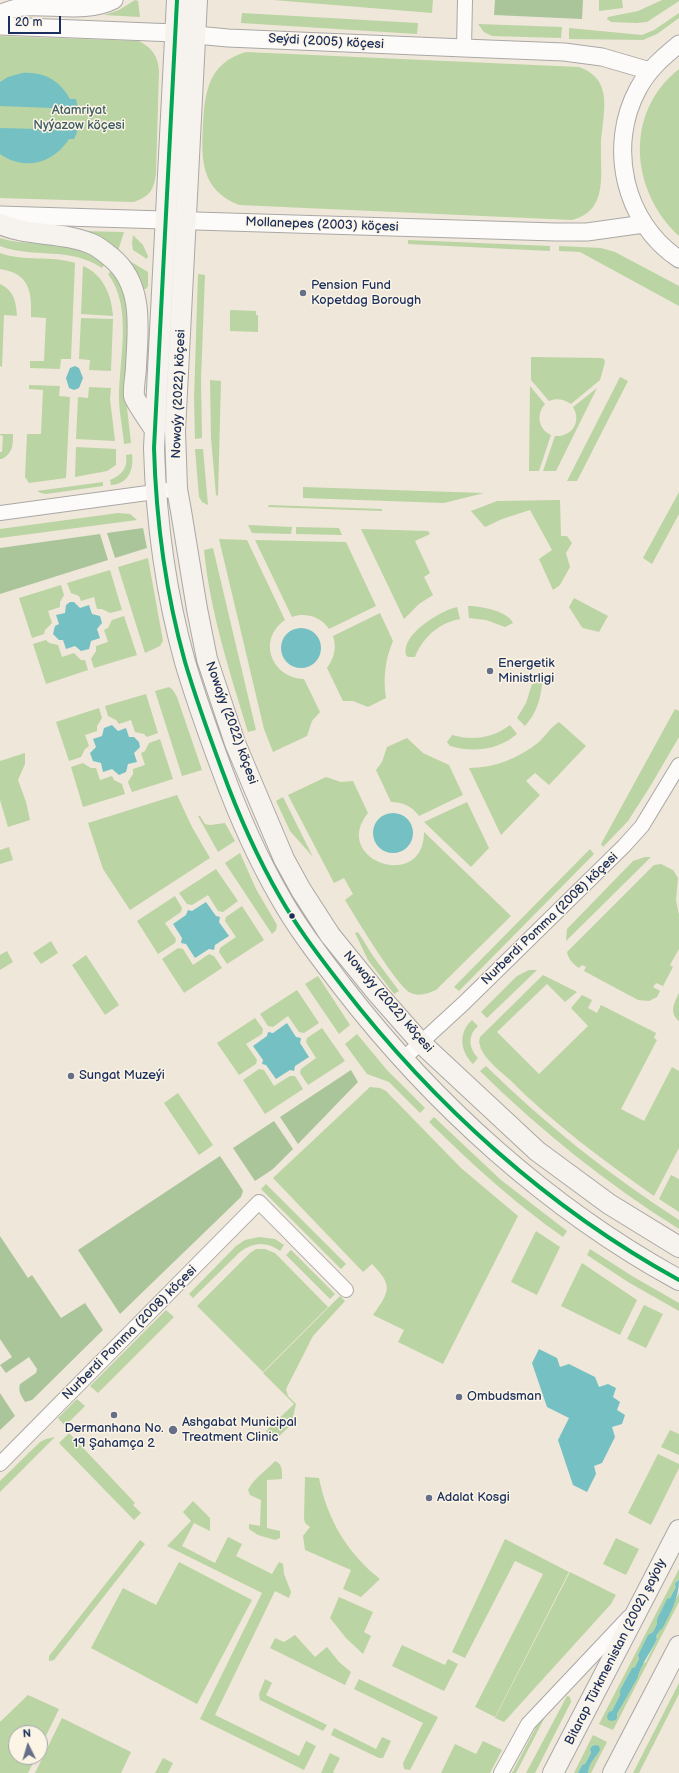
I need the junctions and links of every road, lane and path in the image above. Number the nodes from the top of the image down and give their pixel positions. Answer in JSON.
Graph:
{"nodes":[{"id":1,"x":114,"y":0,"type":"edge"},
{"id":2,"x":177,"y":0,"type":"edge"},
{"id":3,"x":197,"y":0,"type":"edge"},
{"id":4,"x":465,"y":0,"type":"edge"},
{"id":5,"x":0,"y":13,"type":"edge"},
{"id":6,"x":0,"y":26,"type":"edge"},
{"id":7,"x":175,"y":33,"type":"junction"},
{"id":8,"x":196,"y":34,"type":"junction"},
{"id":9,"x":679,"y":44,"type":"edge"},
{"id":10,"x":464,"y":48,"type":"junction"},
{"id":11,"x":650,"y":71,"type":"junction"},
{"id":12,"x":0,"y":215,"type":"edge"},
{"id":13,"x":166,"y":220,"type":"junction"},
{"id":14,"x":187,"y":221,"type":"junction"},
{"id":15,"x":0,"y":224,"type":"edge"},
{"id":16,"x":644,"y":224,"type":"junction"},
{"id":17,"x":679,"y":259,"type":"edge"},
{"id":18,"x":155,"y":430,"type":"junction"},
{"id":19,"x":178,"y":489,"type":"junction"},
{"id":20,"x":155,"y":492,"type":"junction"},
{"id":21,"x":0,"y":513,"type":"edge"},
{"id":22,"x":679,"y":765,"type":"edge"},
{"id":23,"x":421,"y":1043,"type":"junction"},
{"id":24,"x":403,"y":1059,"type":"junction"},
{"id":25,"x":679,"y":1247,"type":"edge"},
{"id":26,"x":679,"y":1280,"type":"edge"},
{"id":27,"x":346,"y":1290,"type":"dead end"},
{"id":28,"x":0,"y":1464,"type":"edge"},
{"id":29,"x":679,"y":1530,"type":"edge"},
{"id":30,"x":640,"y":1605,"type":"junction"},
{"id":31,"x":679,"y":1646,"type":"edge"},
{"id":32,"x":501,"y":1773,"type":"edge"},
{"id":33,"x":554,"y":1773,"type":"edge"},
{"id":34,"x":613,"y":1773,"type":"edge"}],
"edges":[{"from":1,"to":5,"type":"street"},
{"from":2,"to":7,"type":"main road","name":"Nowaýy (2022) köçesi"},
{"from":3,"to":8,"type":"main road","name":"Nowaýy (2022) köçesi"},
{"from":4,"to":10,"type":"street"},
{"from":6,"to":7,"type":"street","name":"Seýdi (2005) köçesi"},
{"from":7,"to":8,"type":"street","name":"Seýdi (2005) köçesi"},
{"from":7,"to":13,"type":"main road","name":"Nowaýy (2022) köçesi"},
{"from":8,"to":10,"type":"street","name":"Seýdi (2005) köçesi"},
{"from":8,"to":14,"type":"main road","name":"Nowaýy (2022) köçesi"},
{"from":9,"to":11,"type":"street"},
{"from":10,"to":11,"type":"street","name":"Seýdi (2005) köçesi"},
{"from":11,"to":16,"type":"street"},
{"from":12,"to":13,"type":"street","name":"Mollanepes (2003) köçesi"},
{"from":13,"to":14,"type":"street","name":"Mollanepes (2003) köçesi"},
{"from":13,"to":18,"type":"main road","name":"Nowaýy (2022) köçesi"},
{"from":14,"to":16,"type":"street","name":"Mollanepes (2003) köçesi"},
{"from":14,"to":19,"type":"main road","name":"Nowaýy (2022) köçesi"},
{"from":15,"to":18,"type":"main road"},
{"from":16,"to":17,"type":"street"},
{"from":18,"to":20,"type":"main road","name":"Nowaýy (2022) köçesi"},
{"from":19,"to":20,"type":"street"},
{"from":19,"to":23,"type":"main road","name":"Nowaýy (2022) köçesi"},
{"from":20,"to":21,"type":"street"},
{"from":20,"to":24,"type":"main road","name":"Nowaýy (2022) köçesi"},
{"from":22,"to":23,"type":"street","name":"Nurberdi Pomma (2008) köçesi"},
{"from":23,"to":24,"type":"street","name":"Nurberdi Pomma (2008) köçesi"},
{"from":23,"to":25,"type":"main road","name":"Nowaýy (2022) köçesi"},
{"from":24,"to":26,"type":"main road","name":"Nowaýy (2022) köçesi"},
{"from":27,"to":28,"type":"street","name":"Nurberdi Pomma (2008) köçesi"},
{"from":29,"to":30,"type":"main road","name":"Bitarap Türkmenistan (2002) şaýoly"},
{"from":30,"to":32,"type":"street"},
{"from":30,"to":33,"type":"main road","name":"Bitarap Türkmenistan (2002) şaýoly"},
{"from":31,"to":34,"type":"main road"}]}
